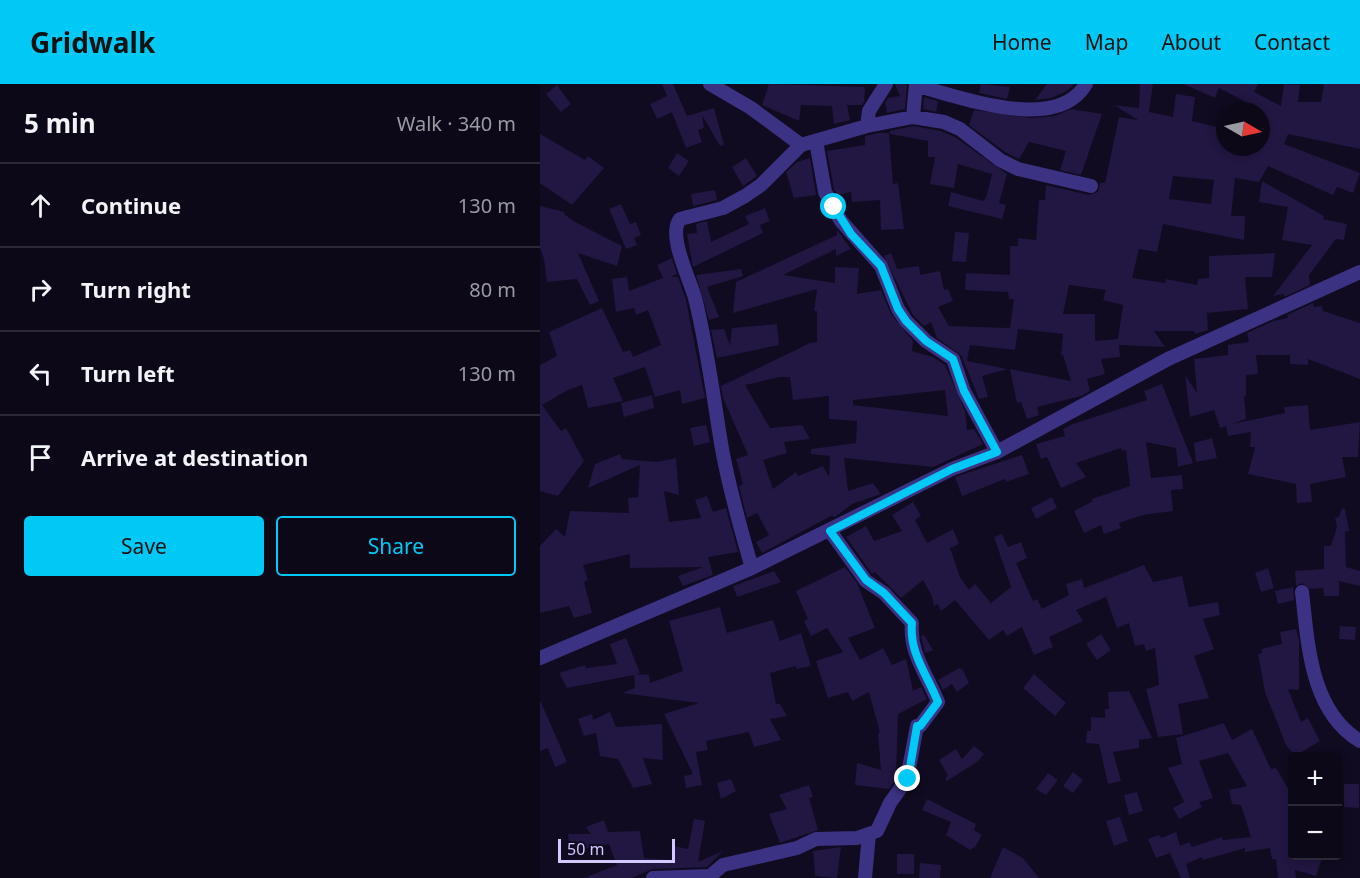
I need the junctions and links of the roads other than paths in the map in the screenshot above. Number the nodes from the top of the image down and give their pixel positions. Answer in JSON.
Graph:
{"nodes":[{"id":1,"x":710,"y":84,"type":"edge"},
{"id":2,"x":886,"y":84,"type":"edge"},
{"id":3,"x":1086,"y":84,"type":"edge"},
{"id":4,"x":917,"y":85,"type":"edge"},
{"id":5,"x":913,"y":117,"type":"junction"},
{"id":6,"x":867,"y":126,"type":"junction"},
{"id":7,"x":816,"y":141,"type":"junction"},
{"id":8,"x":801,"y":145,"type":"junction"},
{"id":9,"x":1091,"y":186,"type":"dead end"},
{"id":10,"x":1360,"y":272,"type":"edge"},
{"id":11,"x":997,"y":452,"type":"junction"},
{"id":12,"x":830,"y":531,"type":"junction"},
{"id":13,"x":752,"y":568,"type":"junction"},
{"id":14,"x":1302,"y":592,"type":"dead end"},
{"id":15,"x":540,"y":658,"type":"edge"},
{"id":16,"x":1360,"y":741,"type":"edge"},
{"id":17,"x":869,"y":834,"type":"junction"},
{"id":18,"x":653,"y":878,"type":"edge"},
{"id":19,"x":865,"y":878,"type":"edge"}],
"edges":[{"from":1,"to":8,"type":"street"},
{"from":2,"to":6,"type":"street"},
{"from":3,"to":4,"type":"street"},
{"from":4,"to":5,"type":"street"},
{"from":5,"to":6,"type":"street"},
{"from":5,"to":9,"type":"street"},
{"from":6,"to":7,"type":"street"},
{"from":7,"to":8,"type":"street"},
{"from":7,"to":11,"type":"street"},
{"from":8,"to":13,"type":"street"},
{"from":10,"to":11,"type":"street"},
{"from":11,"to":12,"type":"street"},
{"from":12,"to":13,"type":"street"},
{"from":12,"to":17,"type":"street"},
{"from":13,"to":15,"type":"street"},
{"from":14,"to":16,"type":"street"},
{"from":17,"to":18,"type":"street"},
{"from":17,"to":19,"type":"street"}]}
